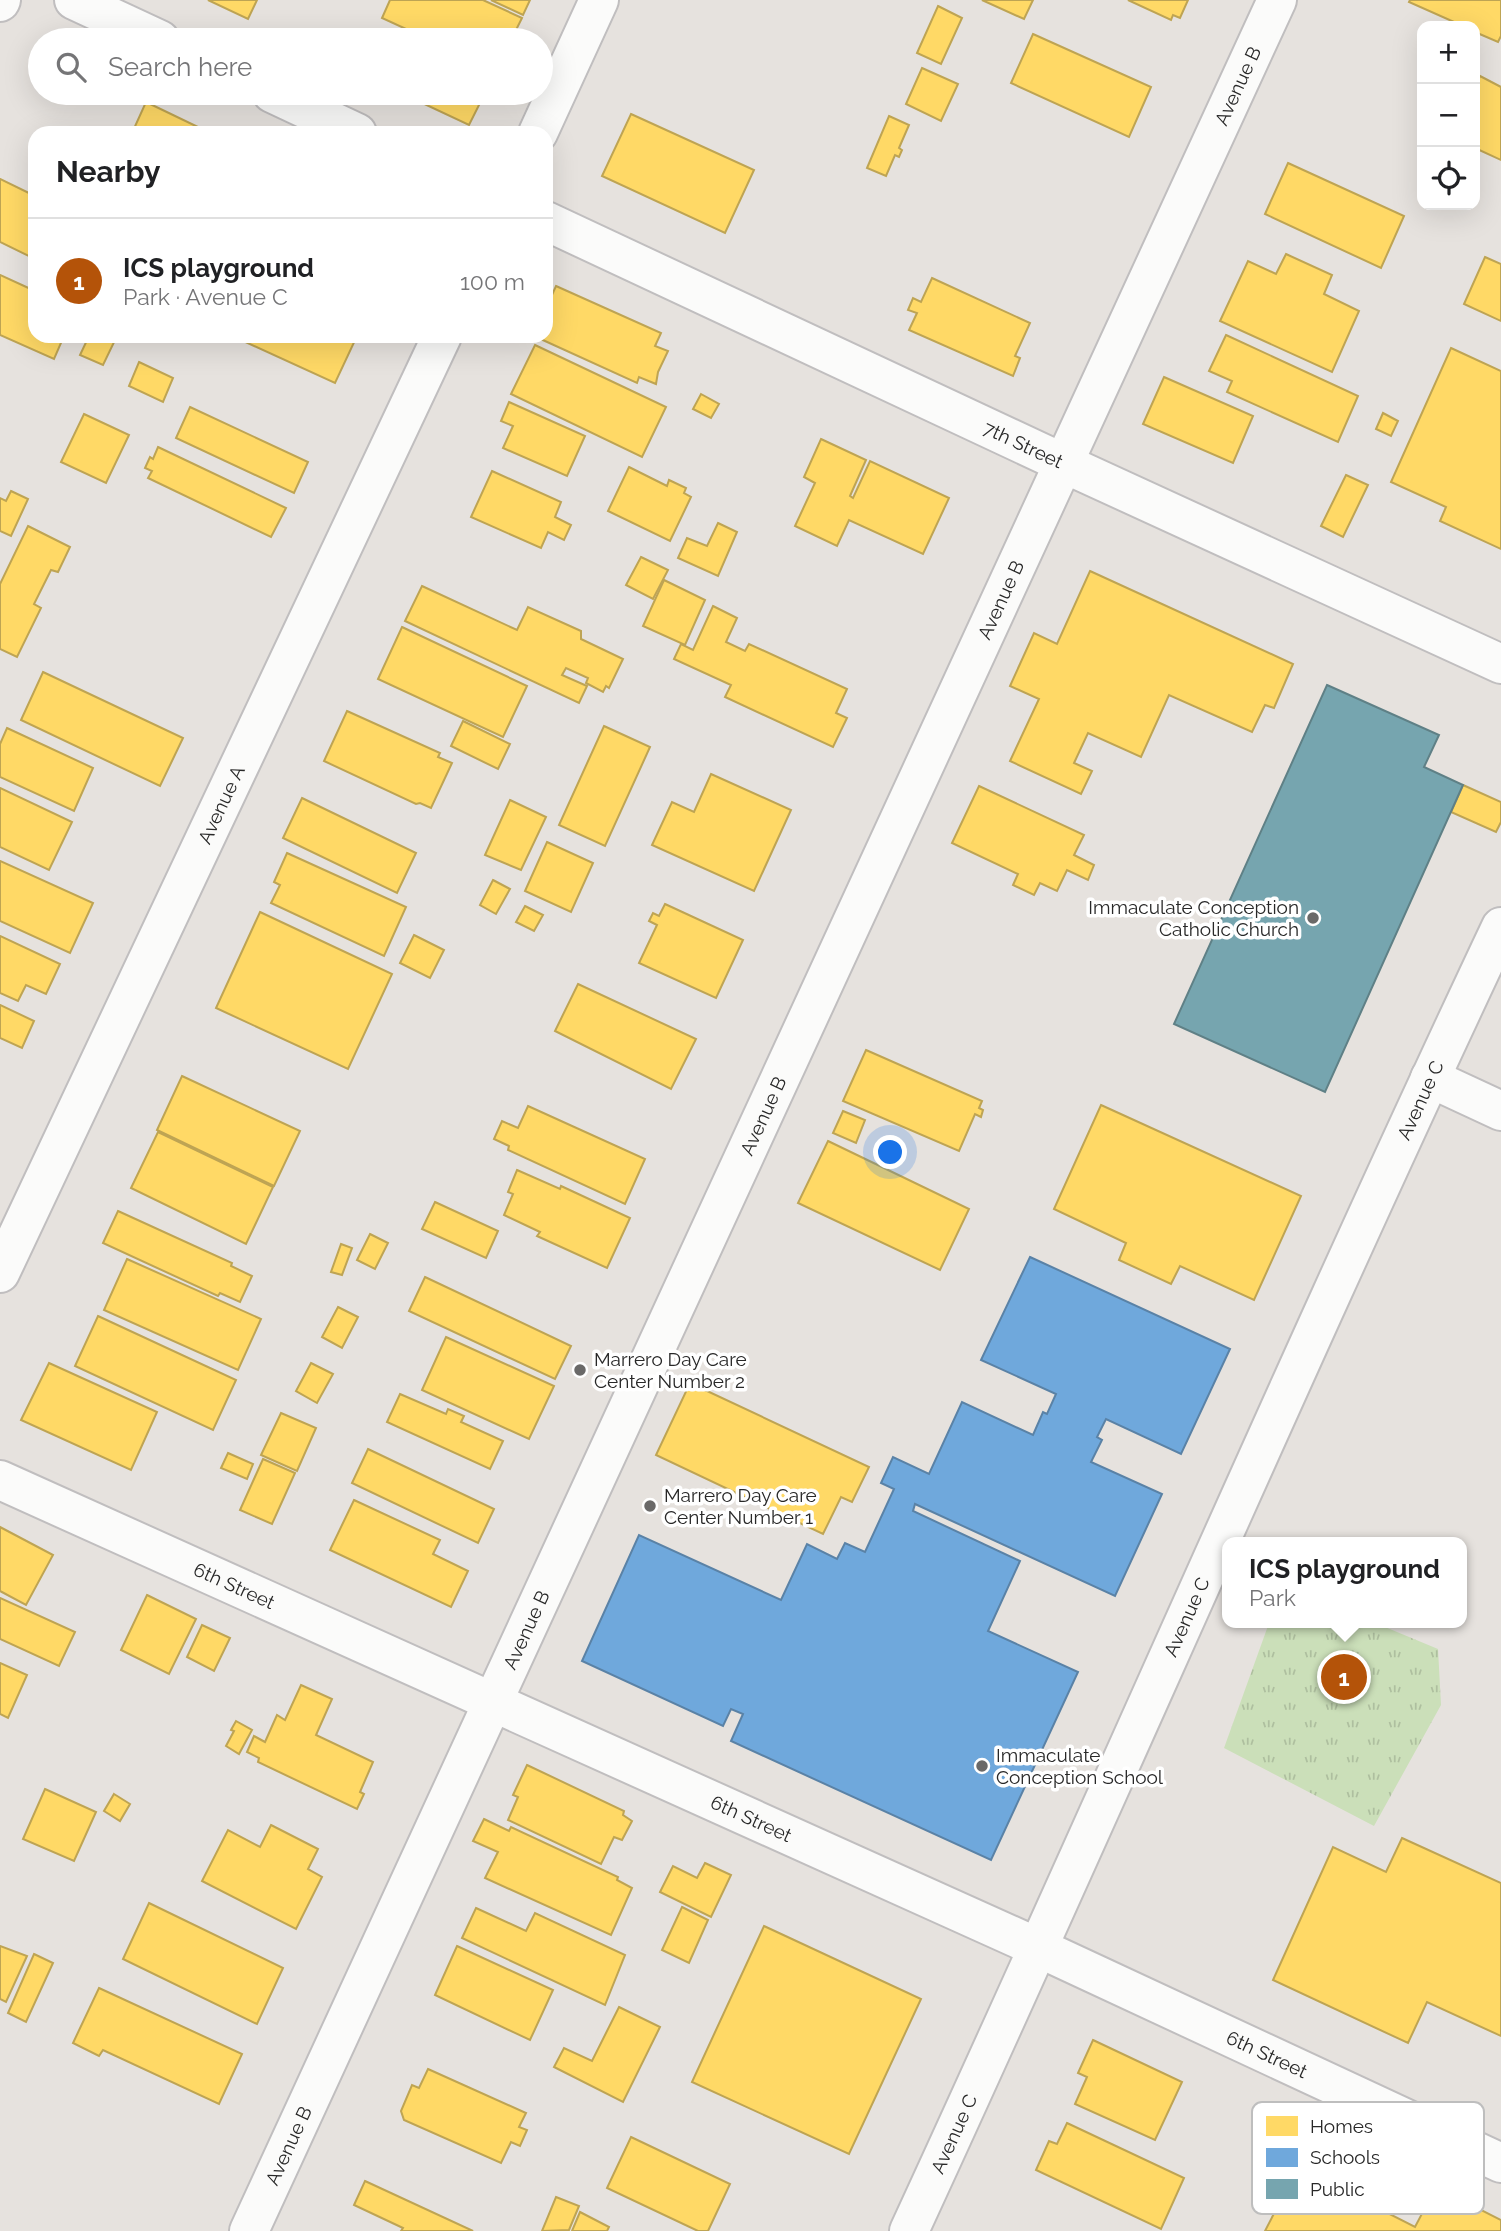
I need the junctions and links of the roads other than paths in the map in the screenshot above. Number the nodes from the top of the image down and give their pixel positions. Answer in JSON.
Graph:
{"nodes":[{"id":1,"x":74,"y":0,"type":"edge"},
{"id":2,"x":599,"y":0,"type":"edge"},
{"id":3,"x":1277,"y":0,"type":"edge"},
{"id":4,"x":134,"y":28,"type":"edge"},
{"id":5,"x":553,"y":100,"type":"edge"},
{"id":6,"x":298,"y":105,"type":"edge"},
{"id":7,"x":551,"y":105,"type":"edge"},
{"id":8,"x":342,"y":126,"type":"edge"},
{"id":9,"x":541,"y":126,"type":"edge"},
{"id":10,"x":553,"y":224,"type":"edge"},
{"id":11,"x":439,"y":343,"type":"edge"},
{"id":12,"x":1063,"y":463,"type":"junction"},
{"id":13,"x":1501,"y":664,"type":"edge"},
{"id":14,"x":1501,"y":928,"type":"edge"},
{"id":15,"x":1430,"y":1078,"type":"junction"},
{"id":16,"x":1501,"y":1111,"type":"edge"},
{"id":17,"x":0,"y":1273,"type":"edge"},
{"id":18,"x":0,"y":1480,"type":"edge"},
{"id":19,"x":1224,"y":1537,"type":"edge"},
{"id":20,"x":1222,"y":1541,"type":"edge"},
{"id":21,"x":493,"y":1701,"type":"junction"},
{"id":22,"x":1039,"y":1948,"type":"junction"},
{"id":23,"x":1370,"y":2102,"type":"edge"},
{"id":24,"x":1484,"y":2155,"type":"edge"},
{"id":25,"x":1501,"y":2163,"type":"edge"},
{"id":26,"x":249,"y":2231,"type":"edge"},
{"id":27,"x":909,"y":2231,"type":"edge"}],
"edges":[{"from":1,"to":4,"type":"street"},
{"from":2,"to":5,"type":"street"},
{"from":3,"to":12,"type":"street","name":"Avenue B"},
{"from":6,"to":8,"type":"street"},
{"from":7,"to":9,"type":"street"},
{"from":10,"to":12,"type":"street","name":"7th Street"},
{"from":11,"to":17,"type":"street","name":"Avenue A"},
{"from":12,"to":13,"type":"street","name":"7th Street"},
{"from":12,"to":21,"type":"street","name":"Avenue B"},
{"from":14,"to":15,"type":"street","name":"Avenue C"},
{"from":15,"to":16,"type":"street"},
{"from":15,"to":19,"type":"street","name":"Avenue C"},
{"from":18,"to":21,"type":"street","name":"6th Street"},
{"from":20,"to":22,"type":"street","name":"Avenue C"},
{"from":21,"to":22,"type":"street","name":"6th Street"},
{"from":21,"to":26,"type":"street","name":"Avenue B"},
{"from":22,"to":23,"type":"street","name":"6th Street"},
{"from":22,"to":27,"type":"street","name":"Avenue C"},
{"from":24,"to":25,"type":"street","name":"6th Street"}]}
